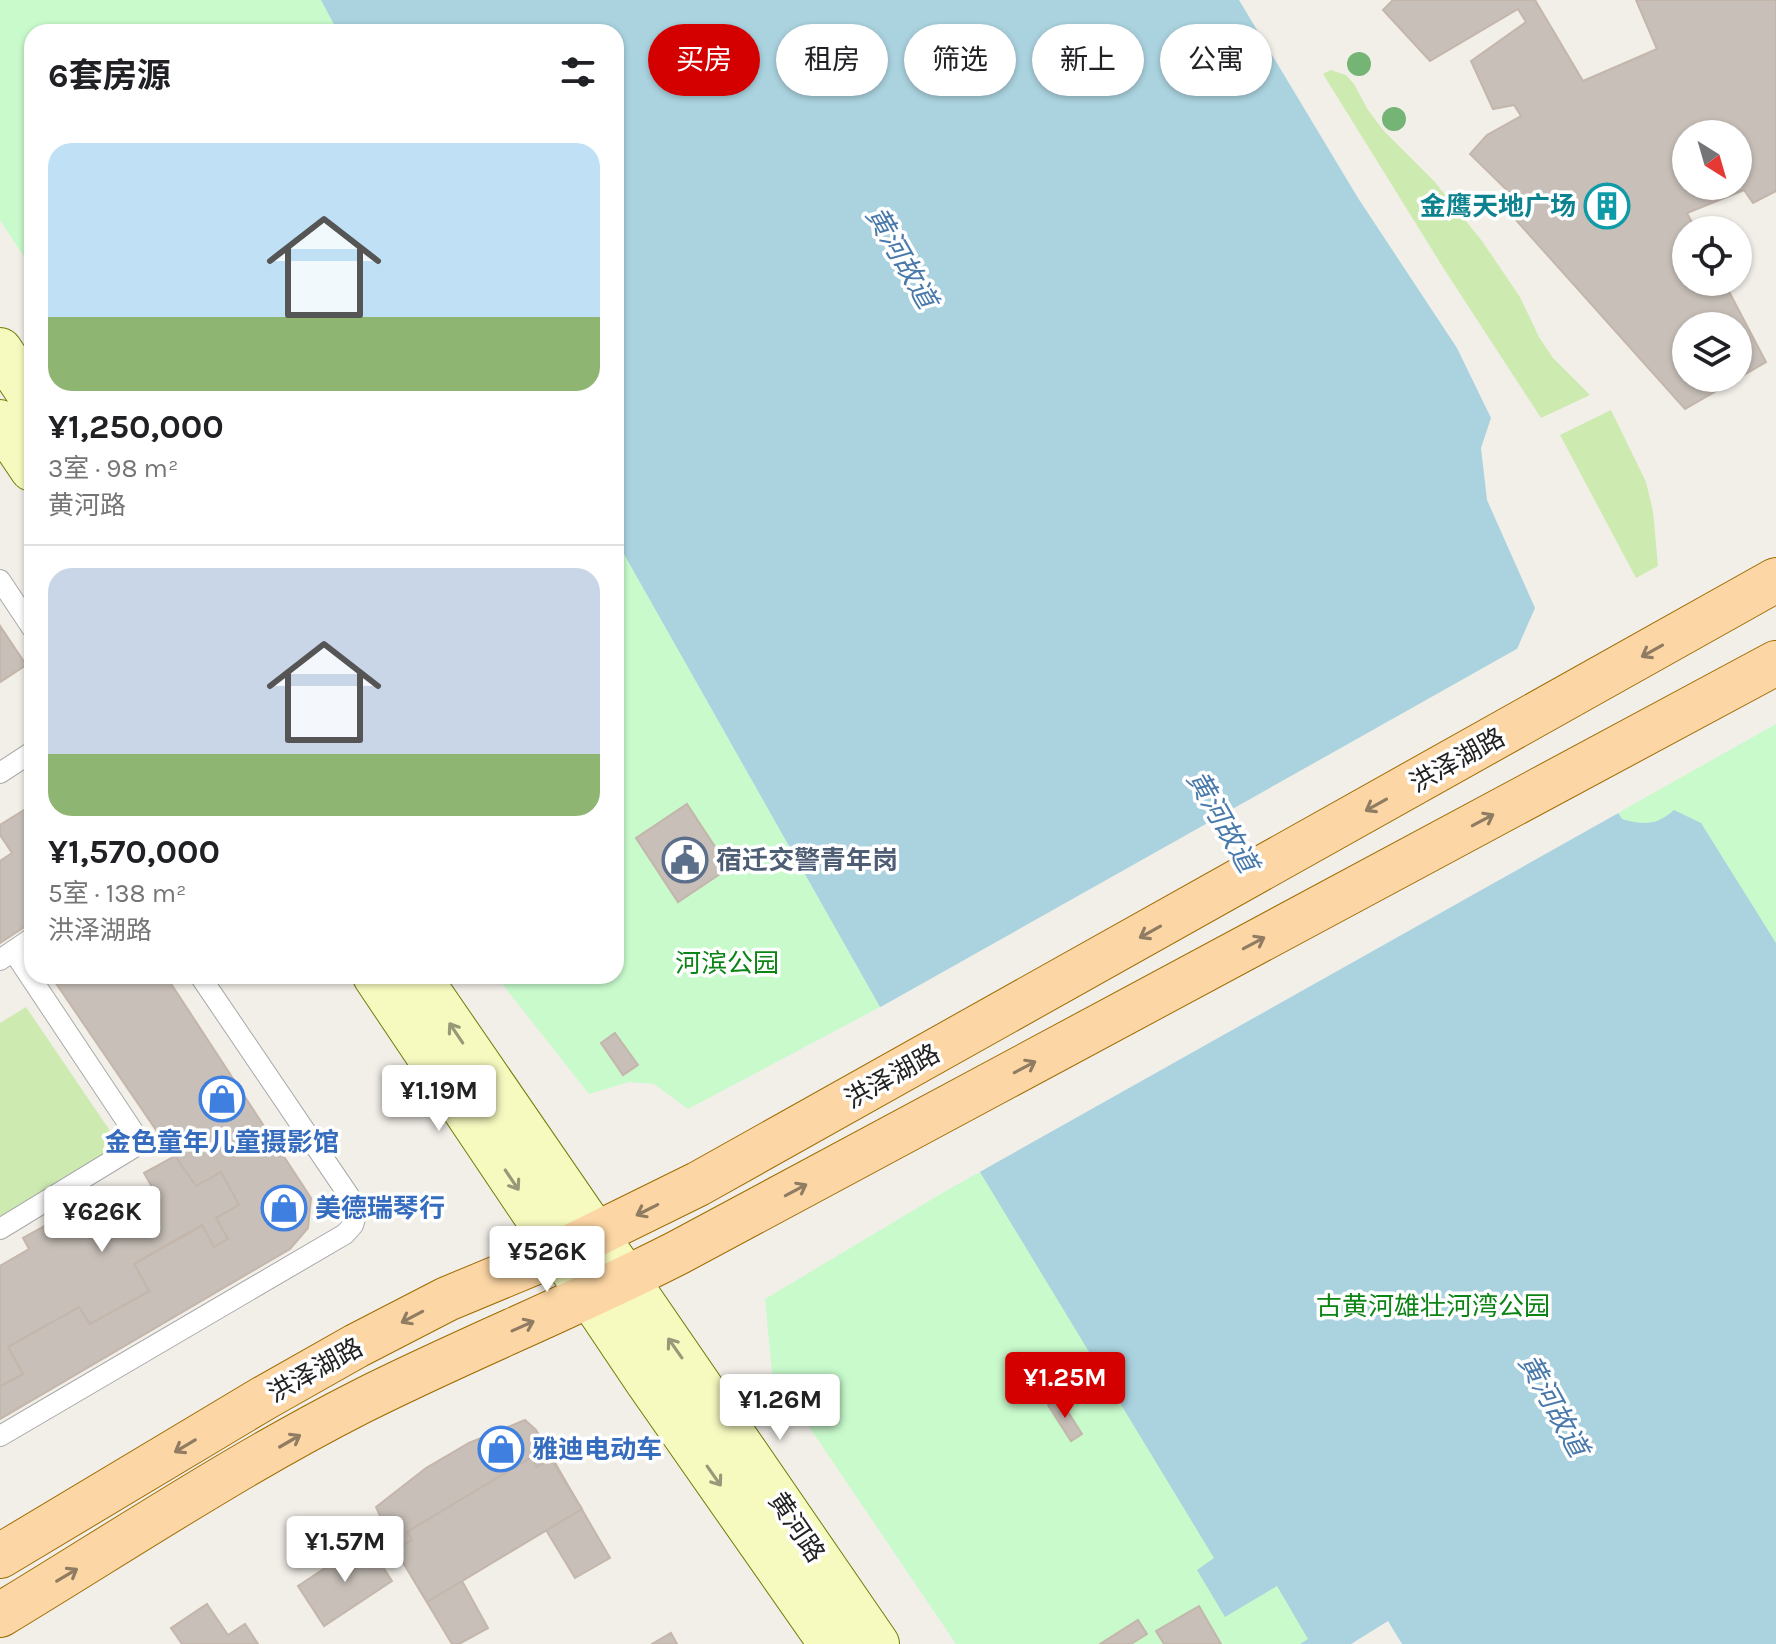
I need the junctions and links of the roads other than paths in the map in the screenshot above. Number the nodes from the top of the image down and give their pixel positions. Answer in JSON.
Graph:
{"nodes":[{"id":1,"x":0,"y":350,"type":"edge"},
{"id":2,"x":24,"y":386,"type":"edge"},
{"id":3,"x":0,"y":422,"type":"edge"},
{"id":4,"x":24,"y":457,"type":"edge"},
{"id":5,"x":0,"y":580,"type":"edge"},
{"id":6,"x":1776,"y":580,"type":"edge"},
{"id":7,"x":24,"y":616,"type":"edge"},
{"id":8,"x":1769,"y":666,"type":"edge"},
{"id":9,"x":24,"y":757,"type":"edge"},
{"id":10,"x":0,"y":773,"type":"edge"},
{"id":11,"x":24,"y":943,"type":"edge"},
{"id":12,"x":6,"y":955,"type":"edge"},
{"id":13,"x":24,"y":980,"type":"edge"},
{"id":14,"x":27,"y":984,"type":"edge"},
{"id":15,"x":205,"y":984,"type":"edge"},
{"id":16,"x":381,"y":984,"type":"edge"},
{"id":17,"x":423,"y":984,"type":"edge"},
{"id":18,"x":0,"y":1229,"type":"edge"},
{"id":19,"x":578,"y":1244,"type":"junction"},
{"id":20,"x":608,"y":1288,"type":"junction"},
{"id":21,"x":0,"y":1436,"type":"edge"},
{"id":22,"x":0,"y":1556,"type":"edge"},
{"id":23,"x":0,"y":1615,"type":"edge"},
{"id":24,"x":831,"y":1644,"type":"edge"},
{"id":25,"x":877,"y":1644,"type":"edge"}],
"edges":[{"from":1,"to":2,"type":"main road"},
{"from":3,"to":4,"type":"main road"},
{"from":5,"to":7,"type":"lane"},
{"from":6,"to":19,"type":"main road","name":"洪泽湖路","one_way":true},
{"from":20,"to":8,"type":"main road","name":"洪泽湖路","one_way":true},
{"from":9,"to":10,"type":"lane"},
{"from":11,"to":12,"type":"lane"},
{"from":12,"to":13,"type":"lane"},
{"from":14,"to":18,"type":"lane"},
{"from":15,"to":21,"type":"lane"},
{"from":16,"to":19,"type":"main road","name":"黄河路","one_way":true},
{"from":19,"to":17,"type":"main road","name":"黄河路","one_way":true},
{"from":19,"to":20,"type":"main road","name":"黄河路"},
{"from":19,"to":22,"type":"main road","name":"洪泽湖路","one_way":true},
{"from":23,"to":20,"type":"main road","name":"洪泽湖路","one_way":true},
{"from":20,"to":24,"type":"main road","name":"黄河路","one_way":true},
{"from":25,"to":20,"type":"main road","name":"黄河路","one_way":true}]}
